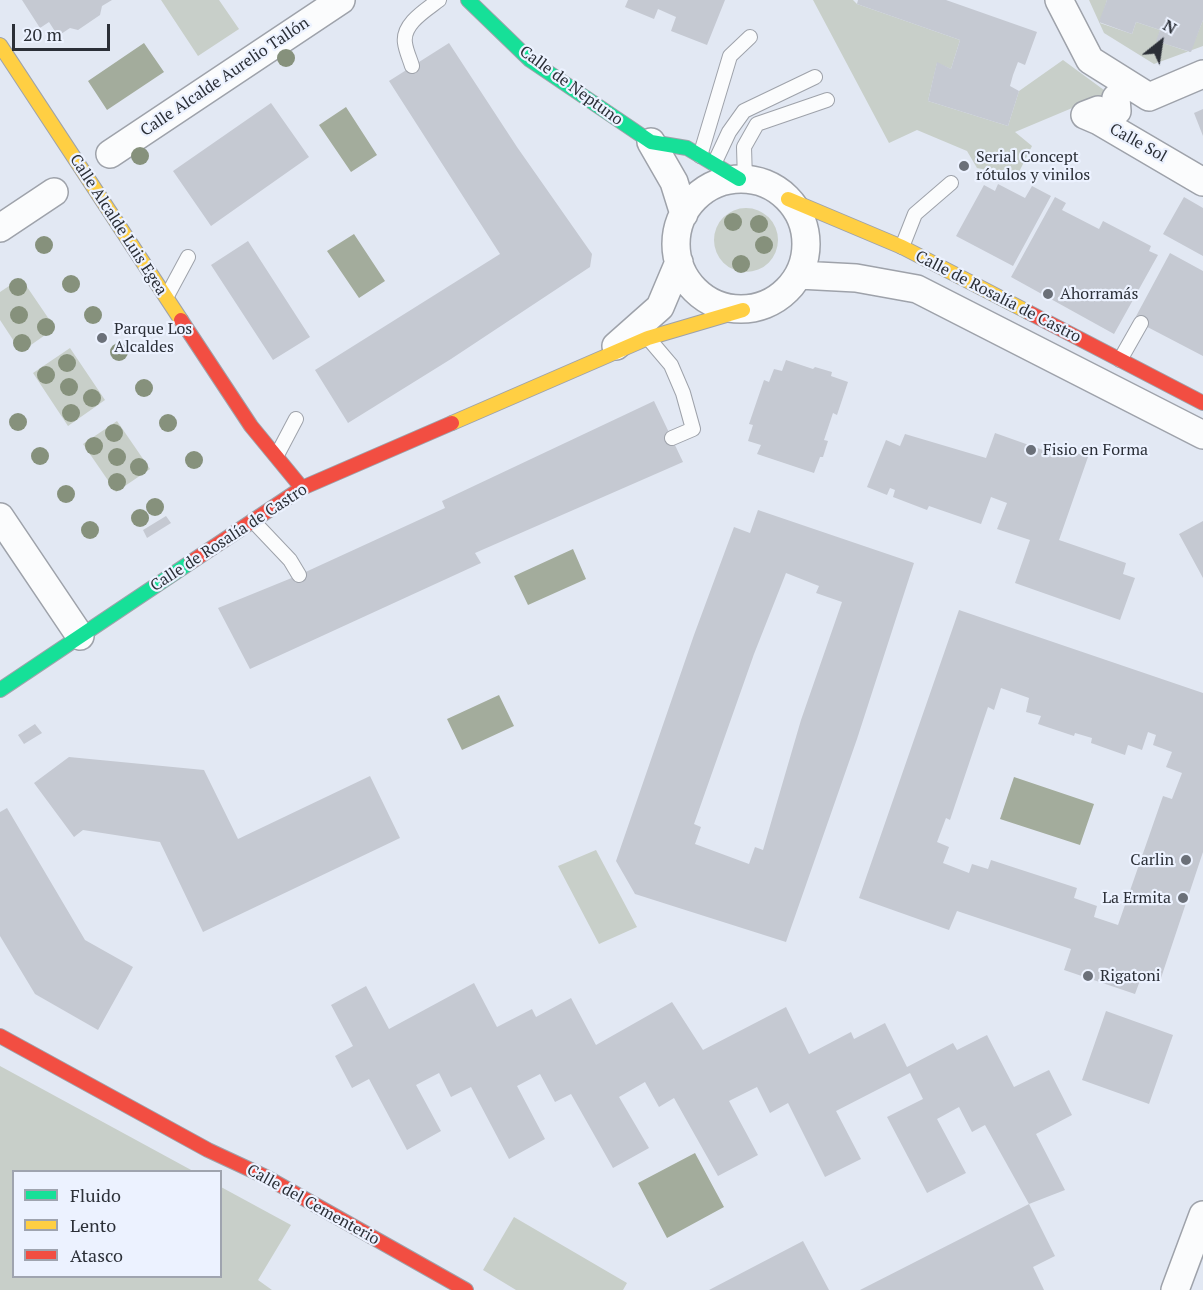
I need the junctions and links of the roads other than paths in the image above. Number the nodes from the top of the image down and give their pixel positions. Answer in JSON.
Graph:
{"nodes":[{"id":1,"x":341,"y":0,"type":"edge"},
{"id":2,"x":439,"y":0,"type":"edge"},
{"id":3,"x":468,"y":0,"type":"edge"},
{"id":4,"x":1059,"y":0,"type":"edge"},
{"id":5,"x":750,"y":37,"type":"dead end"},
{"id":6,"x":0,"y":45,"type":"edge"},
{"id":7,"x":412,"y":66,"type":"dead end"},
{"id":8,"x":1203,"y":74,"type":"edge"},
{"id":9,"x":815,"y":77,"type":"dead end"},
{"id":10,"x":827,"y":100,"type":"dead end"},
{"id":11,"x":1110,"y":106,"type":"dead end"},
{"id":12,"x":651,"y":142,"type":"junction"},
{"id":13,"x":110,"y":154,"type":"dead end"},
{"id":14,"x":700,"y":156,"type":"junction"},
{"id":15,"x":714,"y":164,"type":"junction"},
{"id":16,"x":742,"y":180,"type":"junction"},
{"id":17,"x":1203,"y":182,"type":"edge"},
{"id":18,"x":951,"y":183,"type":"dead end"},
{"id":19,"x":54,"y":192,"type":"dead end"},
{"id":20,"x":788,"y":199,"type":"junction"},
{"id":21,"x":684,"y":214,"type":"junction"},
{"id":22,"x":0,"y":228,"type":"edge"},
{"id":23,"x":902,"y":247,"type":"junction"},
{"id":24,"x":188,"y":257,"type":"dead end"},
{"id":25,"x":678,"y":262,"type":"junction"},
{"id":26,"x":799,"y":275,"type":"junction"},
{"id":27,"x":166,"y":298,"type":"junction"},
{"id":28,"x":743,"y":310,"type":"junction"},
{"id":29,"x":1142,"y":323,"type":"dead end"},
{"id":30,"x":648,"y":338,"type":"junction"},
{"id":31,"x":605,"y":356,"type":"junction"},
{"id":32,"x":1120,"y":360,"type":"junction"},
{"id":33,"x":1203,"y":402,"type":"edge"},
{"id":34,"x":296,"y":418,"type":"dead end"},
{"id":35,"x":1203,"y":435,"type":"edge"},
{"id":36,"x":672,"y":438,"type":"dead end"},
{"id":37,"x":276,"y":456,"type":"junction"},
{"id":38,"x":302,"y":488,"type":"junction"},
{"id":39,"x":0,"y":517,"type":"edge"},
{"id":40,"x":254,"y":520,"type":"junction"},
{"id":41,"x":299,"y":575,"type":"dead end"},
{"id":42,"x":80,"y":636,"type":"junction"},
{"id":43,"x":0,"y":690,"type":"edge"},
{"id":44,"x":0,"y":1036,"type":"edge"},
{"id":45,"x":1203,"y":1215,"type":"edge"},
{"id":46,"x":466,"y":1290,"type":"edge"},
{"id":47,"x":1175,"y":1290,"type":"edge"}],
"edges":[{"from":1,"to":13,"type":"street","name":"Calle Alcalde Aurelio Tallón"},
{"from":2,"to":7,"type":"lane"},
{"from":3,"to":12,"type":"street","name":"Calle de Neptuno"},
{"from":4,"to":8,"type":"street"},
{"from":5,"to":14,"type":"lane"},
{"from":6,"to":27,"type":"street","name":"Calle Alcalde Luis Egea"},
{"from":9,"to":15,"type":"lane"},
{"from":10,"to":16,"type":"lane"},
{"from":11,"to":17,"type":"street","name":"Calle Sol"},
{"from":12,"to":14,"type":"street","name":"Calle de Neptuno"},
{"from":12,"to":21,"type":"street","name":"Calle de Neptuno"},
{"from":14,"to":15,"type":"street","name":"Calle de Neptuno"},
{"from":15,"to":16,"type":"street","name":"Calle de Neptuno"},
{"from":16,"to":20,"type":"street"},
{"from":16,"to":21,"type":"street"},
{"from":18,"to":23,"type":"lane"},
{"from":19,"to":22,"type":"street"},
{"from":20,"to":23,"type":"street","name":"Calle de Rosalía de Castro"},
{"from":20,"to":26,"type":"street"},
{"from":21,"to":25,"type":"street"},
{"from":23,"to":32,"type":"street","name":"Calle de Rosalía de Castro"},
{"from":24,"to":27,"type":"lane"},
{"from":25,"to":28,"type":"street"},
{"from":25,"to":31,"type":"street","name":"Calle de Rosalía de Castro"},
{"from":26,"to":28,"type":"street"},
{"from":26,"to":35,"type":"street","name":"Calle de Rosalía de Castro"},
{"from":27,"to":37,"type":"street","name":"Calle Alcalde Luis Egea"},
{"from":28,"to":30,"type":"street","name":"Calle de Rosalía de Castro"},
{"from":29,"to":32,"type":"lane"},
{"from":30,"to":31,"type":"street","name":"Calle de Rosalía de Castro"},
{"from":30,"to":36,"type":"lane"},
{"from":31,"to":38,"type":"street","name":"Calle de Rosalía de Castro"},
{"from":32,"to":33,"type":"street","name":"Calle de Rosalía de Castro"},
{"from":34,"to":37,"type":"lane"},
{"from":37,"to":38,"type":"street","name":"Calle Alcalde Luis Egea"},
{"from":38,"to":40,"type":"street","name":"Calle de Rosalía de Castro"},
{"from":39,"to":42,"type":"street"},
{"from":40,"to":41,"type":"lane"},
{"from":40,"to":42,"type":"street","name":"Calle de Rosalía de Castro"},
{"from":42,"to":43,"type":"street","name":"Calle de Rosalía de Castro"},
{"from":44,"to":46,"type":"street","name":"Calle del Cementerio"},
{"from":45,"to":47,"type":"street"}]}
